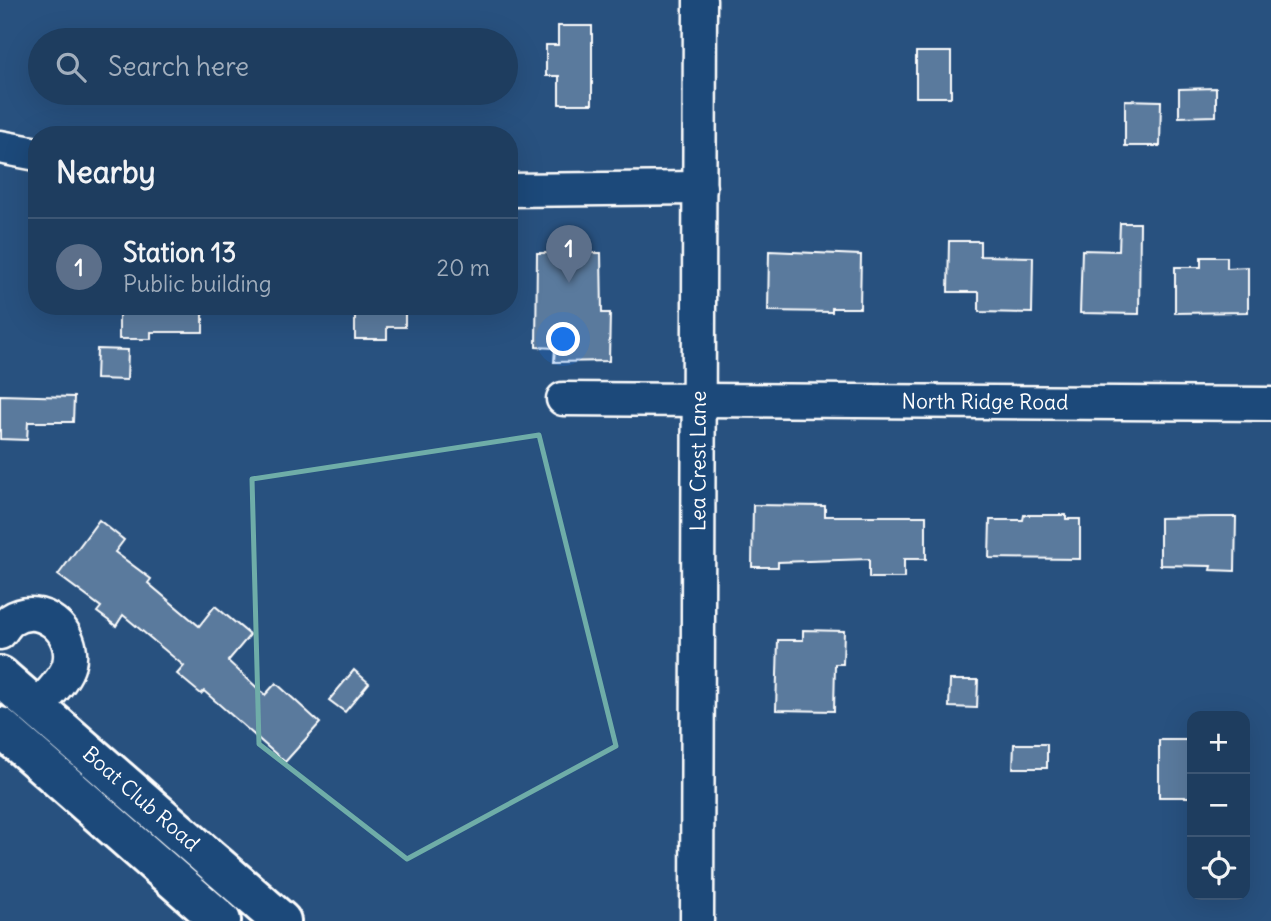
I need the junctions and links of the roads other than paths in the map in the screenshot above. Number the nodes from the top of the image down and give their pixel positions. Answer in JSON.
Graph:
{"nodes":[{"id":1,"x":700,"y":0,"type":"edge"},
{"id":2,"x":0,"y":147,"type":"edge"},
{"id":3,"x":28,"y":152,"type":"edge"},
{"id":4,"x":700,"y":188,"type":"junction"},
{"id":5,"x":518,"y":190,"type":"edge"},
{"id":6,"x":563,"y":399,"type":"dead end"},
{"id":7,"x":698,"y":400,"type":"junction"},
{"id":8,"x":1271,"y":404,"type":"edge"},
{"id":9,"x":0,"y":633,"type":"edge"},
{"id":10,"x":0,"y":676,"type":"edge"},
{"id":11,"x":37,"y":708,"type":"junction"},
{"id":12,"x":0,"y":727,"type":"edge"},
{"id":13,"x":221,"y":921,"type":"edge"},
{"id":14,"x":281,"y":921,"type":"edge"},
{"id":15,"x":697,"y":921,"type":"edge"}],
"edges":[{"from":1,"to":4,"type":"street","name":"Lea Crest Lane"},
{"from":2,"to":3,"type":"street"},
{"from":4,"to":5,"type":"street"},
{"from":4,"to":7,"type":"street","name":"Lea Crest Lane"},
{"from":6,"to":7,"type":"street","name":"North Ridge Road"},
{"from":7,"to":8,"type":"street","name":"North Ridge Road"},
{"from":7,"to":15,"type":"street","name":"Lea Crest Lane"},
{"from":9,"to":11,"type":"street"},
{"from":10,"to":11,"type":"main road","name":"Boat Club Road"},
{"from":11,"to":14,"type":"main road","name":"Boat Club Road"},
{"from":12,"to":13,"type":"main road","name":"Boat Club Road"}]}
